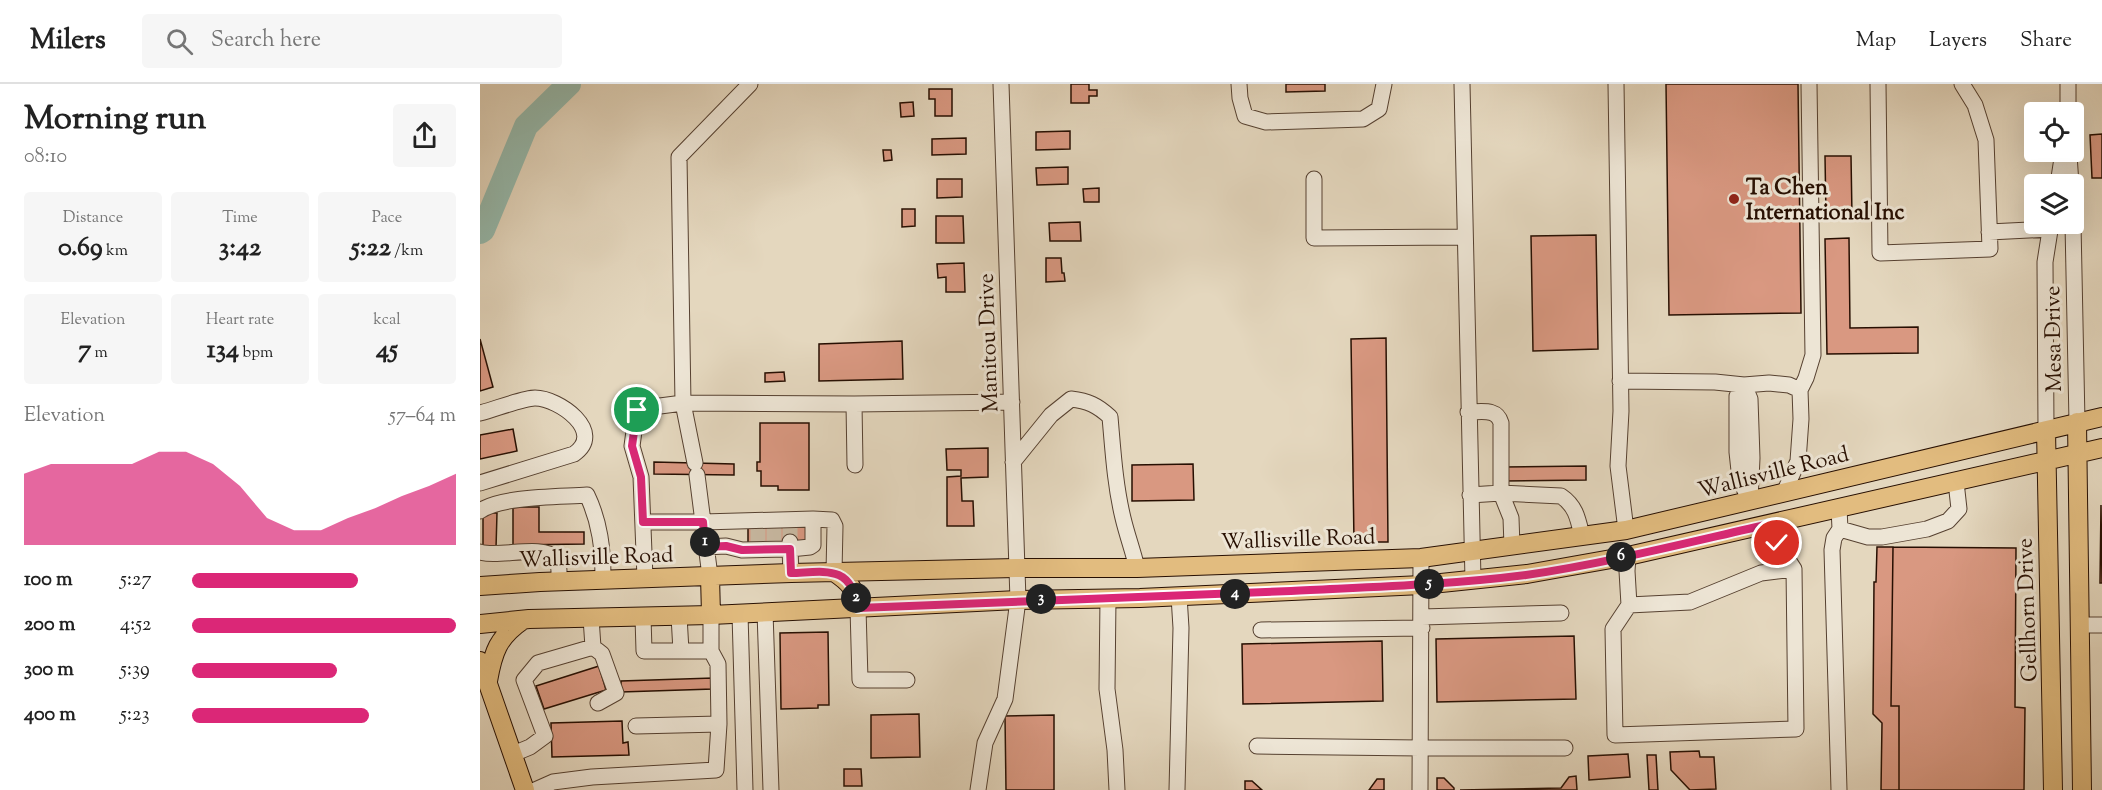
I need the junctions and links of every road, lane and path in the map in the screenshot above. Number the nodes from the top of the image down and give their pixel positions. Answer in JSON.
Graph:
{"nodes":[{"id":1,"x":750,"y":84,"type":"edge"},
{"id":2,"x":1001,"y":84,"type":"edge"},
{"id":3,"x":1239,"y":84,"type":"edge"},
{"id":4,"x":1384,"y":84,"type":"edge"},
{"id":5,"x":1462,"y":84,"type":"edge"},
{"id":6,"x":1616,"y":84,"type":"edge"},
{"id":7,"x":1809,"y":84,"type":"edge"},
{"id":8,"x":1878,"y":84,"type":"edge"},
{"id":9,"x":1962,"y":84,"type":"edge"},
{"id":10,"x":2068,"y":84,"type":"edge"},
{"id":11,"x":2068,"y":102,"type":"edge"},
{"id":12,"x":1314,"y":178,"type":"dead end"},
{"id":13,"x":2024,"y":229,"type":"edge"},
{"id":14,"x":1989,"y":232,"type":"junction"},
{"id":15,"x":2050,"y":234,"type":"edge"},
{"id":16,"x":2073,"y":234,"type":"edge"},
{"id":17,"x":1464,"y":237,"type":"junction"},
{"id":18,"x":1620,"y":381,"type":"junction"},
{"id":19,"x":1743,"y":385,"type":"junction"},
{"id":20,"x":1800,"y":390,"type":"junction"},
{"id":21,"x":1012,"y":402,"type":"junction"},
{"id":22,"x":683,"y":403,"type":"junction"},
{"id":23,"x":854,"y":404,"type":"junction"},
{"id":24,"x":1468,"y":412,"type":"junction"},
{"id":25,"x":480,"y":413,"type":"edge"},
{"id":26,"x":2102,"y":417,"type":"edge"},
{"id":27,"x":2077,"y":422,"type":"junction"},
{"id":28,"x":2046,"y":430,"type":"junction"},
{"id":29,"x":2102,"y":448,"type":"edge"},
{"id":30,"x":2078,"y":453,"type":"junction"},
{"id":31,"x":2047,"y":461,"type":"junction"},
{"id":32,"x":1013,"y":462,"type":"junction"},
{"id":33,"x":855,"y":465,"type":"dead end"},
{"id":34,"x":1836,"y":480,"type":"junction"},
{"id":35,"x":1956,"y":482,"type":"junction"},
{"id":36,"x":480,"y":483,"type":"edge"},
{"id":37,"x":1784,"y":492,"type":"junction"},
{"id":38,"x":1501,"y":493,"type":"junction"},
{"id":39,"x":1470,"y":495,"type":"junction"},
{"id":40,"x":1750,"y":501,"type":"junction"},
{"id":41,"x":1839,"y":508,"type":"junction"},
{"id":42,"x":480,"y":511,"type":"edge"},
{"id":43,"x":813,"y":519,"type":"junction"},
{"id":44,"x":643,"y":522,"type":"junction"},
{"id":45,"x":703,"y":522,"type":"junction"},
{"id":46,"x":1770,"y":524,"type":"junction"},
{"id":47,"x":1840,"y":529,"type":"junction"},
{"id":48,"x":1626,"y":530,"type":"junction"},
{"id":49,"x":774,"y":535,"type":"junction"},
{"id":50,"x":1582,"y":536,"type":"junction"},
{"id":51,"x":1512,"y":546,"type":"junction"},
{"id":52,"x":705,"y":547,"type":"junction"},
{"id":53,"x":480,"y":552,"type":"edge"},
{"id":54,"x":1471,"y":552,"type":"junction"},
{"id":55,"x":1628,"y":556,"type":"junction"},
{"id":56,"x":1421,"y":558,"type":"junction"},
{"id":57,"x":1016,"y":568,"type":"junction"},
{"id":58,"x":1137,"y":568,"type":"junction"},
{"id":59,"x":1794,"y":569,"type":"junction"},
{"id":60,"x":834,"y":572,"type":"junction"},
{"id":61,"x":791,"y":573,"type":"junction"},
{"id":62,"x":710,"y":576,"type":"junction"},
{"id":63,"x":645,"y":578,"type":"junction"},
{"id":64,"x":603,"y":579,"type":"junction"},
{"id":65,"x":1473,"y":580,"type":"junction"},
{"id":66,"x":559,"y":581,"type":"junction"},
{"id":67,"x":1422,"y":585,"type":"junction"},
{"id":68,"x":480,"y":586,"type":"edge"},
{"id":69,"x":1179,"y":596,"type":"junction"},
{"id":70,"x":1108,"y":598,"type":"junction"},
{"id":71,"x":1140,"y":598,"type":"junction"},
{"id":72,"x":1018,"y":600,"type":"junction"},
{"id":73,"x":1629,"y":606,"type":"junction"},
{"id":74,"x":858,"y":608,"type":"junction"},
{"id":75,"x":765,"y":612,"type":"junction"},
{"id":76,"x":1561,"y":613,"type":"dead end"},
{"id":77,"x":740,"y":614,"type":"junction"},
{"id":78,"x":711,"y":615,"type":"junction"},
{"id":79,"x":679,"y":616,"type":"junction"},
{"id":80,"x":643,"y":617,"type":"junction"},
{"id":81,"x":591,"y":618,"type":"junction"},
{"id":82,"x":524,"y":620,"type":"junction"},
{"id":83,"x":1422,"y":622,"type":"junction"},
{"id":84,"x":480,"y":624,"type":"edge"},
{"id":85,"x":2080,"y":625,"type":"junction"},
{"id":86,"x":2102,"y":625,"type":"edge"},
{"id":87,"x":1261,"y":630,"type":"dead end"},
{"id":88,"x":593,"y":647,"type":"junction"},
{"id":89,"x":681,"y":651,"type":"junction"},
{"id":90,"x":711,"y":651,"type":"junction"},
{"id":91,"x":480,"y":661,"type":"edge"},
{"id":92,"x":907,"y":680,"type":"dead end"},
{"id":93,"x":488,"y":683,"type":"junction"},
{"id":94,"x":598,"y":703,"type":"dead end"},
{"id":95,"x":719,"y":724,"type":"junction"},
{"id":96,"x":636,"y":726,"type":"dead end"},
{"id":97,"x":1257,"y":746,"type":"dead end"},
{"id":98,"x":1420,"y":748,"type":"junction"},
{"id":99,"x":1565,"y":748,"type":"dead end"},
{"id":100,"x":513,"y":754,"type":"junction"},
{"id":101,"x":525,"y":790,"type":"edge"},
{"id":102,"x":535,"y":790,"type":"edge"},
{"id":103,"x":745,"y":790,"type":"edge"},
{"id":104,"x":771,"y":790,"type":"edge"},
{"id":105,"x":978,"y":790,"type":"edge"},
{"id":106,"x":1117,"y":790,"type":"edge"},
{"id":107,"x":1177,"y":790,"type":"edge"},
{"id":108,"x":1419,"y":790,"type":"edge"},
{"id":109,"x":1839,"y":790,"type":"edge"},
{"id":110,"x":2053,"y":790,"type":"edge"},
{"id":111,"x":2082,"y":790,"type":"edge"}],
"edges":[{"from":1,"to":22,"type":"street"},
{"from":2,"to":21,"type":"street","name":"Manitou Drive"},
{"from":3,"to":4,"type":"street"},
{"from":5,"to":17,"type":"street"},
{"from":6,"to":18,"type":"street"},
{"from":7,"to":20,"type":"street"},
{"from":8,"to":14,"type":"street"},
{"from":9,"to":14,"type":"street"},
{"from":10,"to":11,"type":"street"},
{"from":12,"to":17,"type":"street"},
{"from":13,"to":14,"type":"street"},
{"from":15,"to":28,"type":"street","name":"Mesa Drive"},
{"from":16,"to":27,"type":"street","name":"Mesa Drive"},
{"from":17,"to":24,"type":"street"},
{"from":18,"to":19,"type":"street"},
{"from":18,"to":48,"type":"street"},
{"from":19,"to":20,"type":"street"},
{"from":19,"to":40,"type":"street"},
{"from":20,"to":37,"type":"street"},
{"from":21,"to":23,"type":"street"},
{"from":21,"to":32,"type":"street","name":"Manitou Drive"},
{"from":22,"to":23,"type":"street"},
{"from":22,"to":44,"type":"street"},
{"from":22,"to":45,"type":"street"},
{"from":23,"to":33,"type":"street"},
{"from":24,"to":38,"type":"street"},
{"from":24,"to":39,"type":"street"},
{"from":25,"to":36,"type":"street"},
{"from":26,"to":27,"type":"main road","name":"Wallisville Road"},
{"from":27,"to":28,"type":"main road","name":"Wallisville Road"},
{"from":27,"to":30,"type":"main road","name":"Mesa Drive"},
{"from":28,"to":31,"type":"main road","name":"Gellhorn Drive"},
{"from":28,"to":34,"type":"main road","name":"Wallisville Road"},
{"from":29,"to":30,"type":"main road"},
{"from":30,"to":31,"type":"main road"},
{"from":30,"to":85,"type":"main road"},
{"from":31,"to":35,"type":"main road"},
{"from":31,"to":110,"type":"main road","name":"Gellhorn Drive"},
{"from":32,"to":57,"type":"street","name":"Manitou Drive"},
{"from":32,"to":58,"type":"street"},
{"from":34,"to":37,"type":"main road","name":"Wallisville Road"},
{"from":34,"to":41,"type":"main road"},
{"from":35,"to":41,"type":"main road"},
{"from":35,"to":47,"type":"street"},
{"from":37,"to":40,"type":"main road","name":"Wallisville Road"},
{"from":38,"to":39,"type":"street"},
{"from":38,"to":50,"type":"street"},
{"from":38,"to":51,"type":"street"},
{"from":39,"to":54,"type":"street"},
{"from":40,"to":48,"type":"main road","name":"Wallisville Road"},
{"from":41,"to":46,"type":"main road"},
{"from":41,"to":47,"type":"street"},
{"from":42,"to":64,"type":"street"},
{"from":43,"to":49,"type":"street"},
{"from":43,"to":49,"type":"street"},
{"from":43,"to":60,"type":"street"},
{"from":44,"to":45,"type":"street"},
{"from":44,"to":63,"type":"street"},
{"from":45,"to":49,"type":"street"},
{"from":45,"to":52,"type":"street"},
{"from":46,"to":55,"type":"main road"},
{"from":46,"to":59,"type":"street"},
{"from":47,"to":109,"type":"street"},
{"from":48,"to":50,"type":"main road","name":"Wallisville Road"},
{"from":48,"to":55,"type":"main road"},
{"from":49,"to":52,"type":"street"},
{"from":49,"to":61,"type":"street"},
{"from":50,"to":51,"type":"main road","name":"Wallisville Road"},
{"from":51,"to":54,"type":"main road","name":"Wallisville Road"},
{"from":52,"to":62,"type":"street"},
{"from":53,"to":66,"type":"street"},
{"from":54,"to":56,"type":"main road","name":"Wallisville Road"},
{"from":54,"to":65,"type":"street"},
{"from":55,"to":65,"type":"main road"},
{"from":55,"to":73,"type":"street"},
{"from":56,"to":58,"type":"main road","name":"Wallisville Road"},
{"from":56,"to":67,"type":"street"},
{"from":57,"to":58,"type":"main road","name":"Wallisville Road"},
{"from":57,"to":60,"type":"main road","name":"Wallisville Road"},
{"from":57,"to":72,"type":"street","name":"Manitou Drive"},
{"from":58,"to":71,"type":"main road"},
{"from":59,"to":73,"type":"street"},
{"from":59,"to":73,"type":"street"},
{"from":60,"to":61,"type":"main road","name":"Wallisville Road"},
{"from":60,"to":74,"type":"main road"},
{"from":61,"to":62,"type":"main road","name":"Wallisville Road"},
{"from":62,"to":63,"type":"main road","name":"Wallisville Road"},
{"from":62,"to":78,"type":"main road"},
{"from":63,"to":64,"type":"main road","name":"Wallisville Road"},
{"from":64,"to":66,"type":"main road","name":"Wallisville Road"},
{"from":65,"to":67,"type":"main road"},
{"from":66,"to":68,"type":"main road","name":"Wallisville Road"},
{"from":67,"to":69,"type":"main road"},
{"from":67,"to":83,"type":"street"},
{"from":69,"to":71,"type":"main road"},
{"from":69,"to":107,"type":"street"},
{"from":70,"to":71,"type":"main road"},
{"from":70,"to":72,"type":"main road"},
{"from":70,"to":106,"type":"street"},
{"from":72,"to":74,"type":"main road"},
{"from":72,"to":105,"type":"street","name":"Manitou Drive"},
{"from":74,"to":75,"type":"main road"},
{"from":74,"to":92,"type":"street"},
{"from":75,"to":77,"type":"main road"},
{"from":75,"to":104,"type":"street"},
{"from":76,"to":83,"type":"street"},
{"from":77,"to":78,"type":"main road"},
{"from":77,"to":103,"type":"street"},
{"from":78,"to":79,"type":"main road"},
{"from":78,"to":90,"type":"street"},
{"from":79,"to":80,"type":"main road"},
{"from":79,"to":89,"type":"street"},
{"from":80,"to":81,"type":"main road"},
{"from":80,"to":89,"type":"street"},
{"from":81,"to":82,"type":"main road"},
{"from":81,"to":88,"type":"street"},
{"from":82,"to":84,"type":"main road"},
{"from":82,"to":93,"type":"main road"},
{"from":83,"to":87,"type":"street"},
{"from":83,"to":98,"type":"street"},
{"from":85,"to":86,"type":"street"},
{"from":85,"to":111,"type":"main road"},
{"from":88,"to":94,"type":"street"},
{"from":88,"to":100,"type":"street"},
{"from":89,"to":90,"type":"street"},
{"from":90,"to":95,"type":"street"},
{"from":91,"to":93,"type":"main road"},
{"from":93,"to":100,"type":"main road"},
{"from":95,"to":96,"type":"street"},
{"from":95,"to":102,"type":"street"},
{"from":97,"to":98,"type":"street"},
{"from":98,"to":99,"type":"street"},
{"from":98,"to":108,"type":"street"},
{"from":100,"to":101,"type":"main road"}]}
